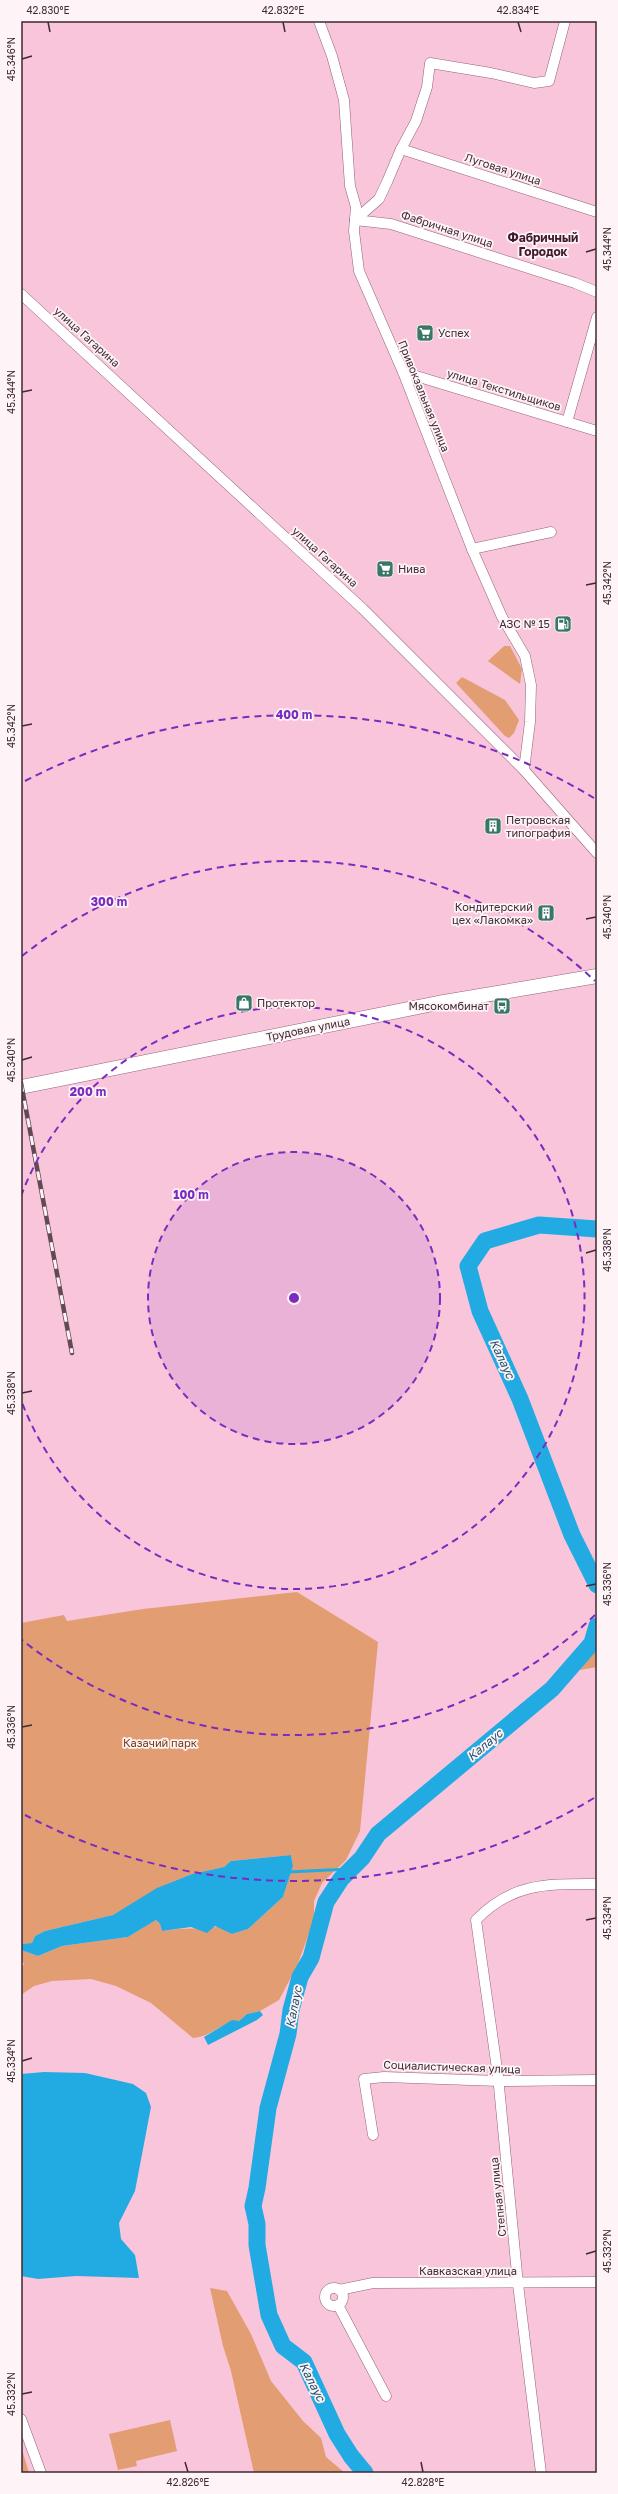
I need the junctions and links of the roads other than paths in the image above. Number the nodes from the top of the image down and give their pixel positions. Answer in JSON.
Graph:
{"nodes":[{"id":1,"x":319,"y":21,"type":"edge"},
{"id":2,"x":565,"y":21,"type":"edge"},
{"id":3,"x":401,"y":149,"type":"junction"},
{"id":4,"x":597,"y":212,"type":"edge"},
{"id":5,"x":355,"y":220,"type":"junction"},
{"id":6,"x":597,"y":292,"type":"edge"},
{"id":7,"x":21,"y":294,"type":"edge"},
{"id":8,"x":597,"y":317,"type":"edge"},
{"id":9,"x":403,"y":372,"type":"junction"},
{"id":10,"x":567,"y":422,"type":"junction"},
{"id":11,"x":597,"y":431,"type":"edge"},
{"id":12,"x":551,"y":532,"type":"dead end"},
{"id":13,"x":472,"y":549,"type":"junction"},
{"id":14,"x":524,"y":770,"type":"junction"},
{"id":15,"x":597,"y":853,"type":"edge"},
{"id":16,"x":597,"y":976,"type":"edge"},
{"id":17,"x":21,"y":1087,"type":"edge"},
{"id":18,"x":597,"y":1884,"type":"edge"},
{"id":19,"x":597,"y":2080,"type":"edge"},
{"id":20,"x":498,"y":2081,"type":"junction"},
{"id":21,"x":373,"y":2135,"type":"dead end"},
{"id":22,"x":597,"y":2282,"type":"edge"},
{"id":23,"x":518,"y":2284,"type":"junction"},
{"id":24,"x":339,"y":2290,"type":"junction"},
{"id":25,"x":338,"y":2305,"type":"junction"},
{"id":26,"x":386,"y":2396,"type":"dead end"},
{"id":27,"x":21,"y":2419,"type":"edge"},
{"id":28,"x":41,"y":2473,"type":"edge"},
{"id":29,"x":541,"y":2473,"type":"edge"}],
"edges":[{"from":1,"to":5,"type":"street","name":"Привокзальная улица"},
{"from":2,"to":3,"type":"street"},
{"from":3,"to":4,"type":"street","name":"Луговая улица"},
{"from":3,"to":5,"type":"street"},
{"from":5,"to":6,"type":"street","name":"Фабричная улица"},
{"from":5,"to":9,"type":"street","name":"Привокзальная улица"},
{"from":7,"to":14,"type":"street","name":"улица Гагарина"},
{"from":8,"to":10,"type":"street"},
{"from":9,"to":10,"type":"street","name":"улица Текстильщиков"},
{"from":9,"to":13,"type":"street","name":"Привокзальная улица"},
{"from":10,"to":11,"type":"street","name":"улица Текстильщиков"},
{"from":12,"to":13,"type":"street"},
{"from":13,"to":14,"type":"street","name":"Привокзальная улица"},
{"from":14,"to":15,"type":"street","name":"улица Гагарина"},
{"from":16,"to":17,"type":"main road","name":"Трудовая улица"},
{"from":18,"to":20,"type":"street","name":"Степная улица"},
{"from":19,"to":20,"type":"street","name":"Социалистическая улица"},
{"from":20,"to":21,"type":"street","name":"Социалистическая улица"},
{"from":20,"to":23,"type":"street","name":"Степная улица"},
{"from":22,"to":23,"type":"street","name":"Кавказская улица"},
{"from":23,"to":24,"type":"street","name":"Кавказская улица"},
{"from":23,"to":29,"type":"street","name":"Степная улица"},
{"from":24,"to":25,"type":"street"},
{"from":24,"to":25,"type":"street"},
{"from":25,"to":26,"type":"street"},
{"from":27,"to":28,"type":"street"}]}
